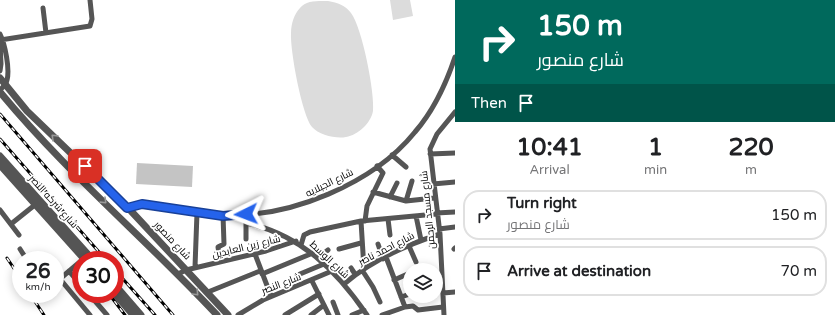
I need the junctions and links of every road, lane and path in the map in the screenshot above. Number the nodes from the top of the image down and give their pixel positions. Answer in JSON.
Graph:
{"nodes":[{"id":1,"x":90,"y":0,"type":"edge"},
{"id":2,"x":43,"y":8,"type":"dead end"},
{"id":3,"x":46,"y":33,"type":"junction"},
{"id":4,"x":0,"y":34,"type":"edge"},
{"id":5,"x":1,"y":41,"type":"edge"},
{"id":6,"x":454,"y":60,"type":"edge"},
{"id":7,"x":0,"y":71,"type":"edge"},
{"id":8,"x":0,"y":78,"type":"edge"},
{"id":9,"x":2,"y":89,"type":"edge"},
{"id":10,"x":455,"y":112,"type":"edge"},
{"id":11,"x":455,"y":152,"type":"edge"},
{"id":12,"x":430,"y":154,"type":"junction"},
{"id":13,"x":392,"y":155,"type":"junction"},
{"id":14,"x":0,"y":156,"type":"edge"},
{"id":15,"x":0,"y":165,"type":"edge"},
{"id":16,"x":377,"y":166,"type":"junction"},
{"id":17,"x":406,"y":167,"type":"dead end"},
{"id":18,"x":94,"y":174,"type":"junction"},
{"id":19,"x":412,"y":181,"type":"dead end"},
{"id":20,"x":85,"y":182,"type":"junction"},
{"id":21,"x":455,"y":182,"type":"edge"},
{"id":22,"x":397,"y":183,"type":"dead end"},
{"id":23,"x":433,"y":184,"type":"junction"},
{"id":24,"x":373,"y":192,"type":"junction"},
{"id":25,"x":390,"y":197,"type":"junction"},
{"id":26,"x":434,"y":198,"type":"junction"},
{"id":27,"x":406,"y":200,"type":"junction"},
{"id":28,"x":36,"y":204,"type":"junction"},
{"id":29,"x":127,"y":208,"type":"junction"},
{"id":30,"x":0,"y":210,"type":"edge"},
{"id":31,"x":455,"y":212,"type":"edge"},
{"id":32,"x":197,"y":213,"type":"junction"},
{"id":33,"x":246,"y":214,"type":"junction"},
{"id":34,"x":436,"y":214,"type":"junction"},
{"id":35,"x":223,"y":216,"type":"junction"},
{"id":36,"x":416,"y":216,"type":"junction"},
{"id":37,"x":388,"y":219,"type":"junction"},
{"id":38,"x":363,"y":221,"type":"junction"},
{"id":39,"x":246,"y":223,"type":"junction"},
{"id":40,"x":11,"y":224,"type":"junction"},
{"id":41,"x":455,"y":227,"type":"edge"},
{"id":42,"x":439,"y":232,"type":"junction"},
{"id":43,"x":19,"y":235,"type":"dead end"},
{"id":44,"x":390,"y":235,"type":"dead end"},
{"id":45,"x":246,"y":240,"type":"dead end"},
{"id":46,"x":422,"y":240,"type":"junction"},
{"id":47,"x":296,"y":241,"type":"junction"},
{"id":48,"x":361,"y":243,"type":"junction"},
{"id":49,"x":378,"y":244,"type":"dead end"},
{"id":50,"x":301,"y":245,"type":"junction"},
{"id":51,"x":409,"y":246,"type":"junction"},
{"id":52,"x":339,"y":249,"type":"dead end"},
{"id":53,"x":328,"y":250,"type":"dead end"},
{"id":54,"x":75,"y":251,"type":"edge"},
{"id":55,"x":85,"y":251,"type":"edge"},
{"id":56,"x":313,"y":253,"type":"junction"},
{"id":57,"x":255,"y":254,"type":"junction"},
{"id":58,"x":318,"y":258,"type":"junction"},
{"id":59,"x":385,"y":258,"type":"junction"},
{"id":60,"x":220,"y":262,"type":"junction"},
{"id":61,"x":416,"y":262,"type":"dead end"},
{"id":62,"x":441,"y":263,"type":"edge"},
{"id":63,"x":324,"y":264,"type":"junction"},
{"id":64,"x":195,"y":268,"type":"junction"},
{"id":65,"x":351,"y":268,"type":"dead end"},
{"id":66,"x":72,"y":269,"type":"edge"},
{"id":67,"x":186,"y":270,"type":"junction"},
{"id":68,"x":363,"y":270,"type":"junction"},
{"id":69,"x":69,"y":271,"type":"junction"},
{"id":70,"x":261,"y":272,"type":"junction"},
{"id":71,"x":332,"y":272,"type":"junction"},
{"id":72,"x":72,"y":274,"type":"edge"},
{"id":73,"x":178,"y":274,"type":"junction"},
{"id":74,"x":300,"y":274,"type":"dead end"},
{"id":75,"x":355,"y":274,"type":"junction"},
{"id":76,"x":64,"y":275,"type":"edge"},
{"id":77,"x":403,"y":277,"type":"edge"},
{"id":78,"x":394,"y":280,"type":"junction"},
{"id":79,"x":312,"y":281,"type":"junction"},
{"id":80,"x":344,"y":284,"type":"junction"},
{"id":81,"x":64,"y":288,"type":"edge"},
{"id":82,"x":208,"y":292,"type":"junction"},
{"id":83,"x":455,"y":292,"type":"edge"},
{"id":84,"x":443,"y":293,"type":"edge"},
{"id":85,"x":319,"y":294,"type":"junction"},
{"id":86,"x":124,"y":295,"type":"edge"},
{"id":87,"x":270,"y":296,"type":"junction"},
{"id":88,"x":401,"y":297,"type":"joint"},
{"id":89,"x":333,"y":302,"type":"dead end"},
{"id":90,"x":380,"y":302,"type":"dead end"},
{"id":91,"x":97,"y":303,"type":"edge"},
{"id":92,"x":122,"y":303,"type":"edge"},
{"id":93,"x":443,"y":303,"type":"edge"},
{"id":94,"x":324,"y":305,"type":"junction"},
{"id":95,"x":405,"y":306,"type":"junction"},
{"id":96,"x":443,"y":307,"type":"junction"},
{"id":97,"x":416,"y":308,"type":"junction"},
{"id":98,"x":366,"y":313,"type":"edge"},
{"id":99,"x":90,"y":315,"type":"edge"},
{"id":100,"x":107,"y":315,"type":"edge"},
{"id":101,"x":132,"y":315,"type":"edge"},
{"id":102,"x":141,"y":315,"type":"edge"},
{"id":103,"x":217,"y":315,"type":"edge"},
{"id":104,"x":228,"y":315,"type":"edge"},
{"id":105,"x":238,"y":315,"type":"edge"},
{"id":106,"x":285,"y":315,"type":"edge"},
{"id":107,"x":311,"y":315,"type":"edge"},
{"id":108,"x":329,"y":315,"type":"edge"},
{"id":109,"x":338,"y":315,"type":"edge"},
{"id":110,"x":352,"y":315,"type":"edge"},
{"id":111,"x":382,"y":315,"type":"edge"},
{"id":112,"x":416,"y":315,"type":"edge"},
{"id":113,"x":444,"y":315,"type":"edge"}],
"edges":[{"from":1,"to":3,"type":"street"},
{"from":2,"to":3,"type":"street"},
{"from":3,"to":5,"type":"street"},
{"from":4,"to":5,"type":"street"},
{"from":5,"to":7,"type":"street"},
{"from":5,"to":9,"type":"street"},
{"from":6,"to":13,"type":"street","name":"شارع الجبلايه"},
{"from":8,"to":9,"type":"street","name":"شارع منصور"},
{"from":18,"to":9,"type":"street","name":"شارع منصور","one_way":true},
{"from":9,"to":20,"type":"street","name":"شارع منصور"},
{"from":10,"to":12,"type":"street","name":"شارع مسجد الرحمن"},
{"from":11,"to":12,"type":"street"},
{"from":12,"to":23,"type":"street","name":"شارع مسجد الرحمن"},
{"from":13,"to":16,"type":"street","name":"شارع الجبلايه"},
{"from":13,"to":17,"type":"street"},
{"from":14,"to":55,"type":"street","name":"شارع شركه النصر"},
{"from":15,"to":28,"type":"street","name":"شارع شركه النصر"},
{"from":16,"to":24,"type":"street"},
{"from":16,"to":33,"type":"street","name":"شارع الجبلايه"},
{"from":18,"to":20,"type":"street"},
{"from":18,"to":29,"type":"street","name":"شارع منصور"},
{"from":19,"to":27,"type":"street"},
{"from":20,"to":73,"type":"street","name":"شارع منصور","one_way":true},
{"from":21,"to":23,"type":"street"},
{"from":22,"to":25,"type":"street"},
{"from":23,"to":26,"type":"street","name":"شارع مسجد الرحمن"},
{"from":24,"to":25,"type":"street"},
{"from":24,"to":38,"type":"street"},
{"from":25,"to":27,"type":"street"},
{"from":26,"to":27,"type":"street"},
{"from":26,"to":34,"type":"street","name":"شارع مسجد الرحمن"},
{"from":28,"to":40,"type":"street"},
{"from":28,"to":54,"type":"street","name":"شارع شركه النصر"},
{"from":29,"to":32,"type":"street","name":"شارع الجبلايه"},
{"from":29,"to":67,"type":"street","name":"شارع منصور"},
{"from":30,"to":40,"type":"street"},
{"from":31,"to":34,"type":"street"},
{"from":32,"to":35,"type":"street","name":"شارع الجبلايه"},
{"from":32,"to":64,"type":"street"},
{"from":33,"to":35,"type":"street","name":"شارع الجبلايه"},
{"from":33,"to":39,"type":"street"},
{"from":34,"to":36,"type":"street"},
{"from":34,"to":42,"type":"street","name":"شارع مسجد الرحمن"},
{"from":35,"to":60,"type":"street"},
{"from":36,"to":37,"type":"street"},
{"from":36,"to":46,"type":"street"},
{"from":37,"to":38,"type":"street"},
{"from":37,"to":44,"type":"street"},
{"from":38,"to":48,"type":"street"},
{"from":38,"to":50,"type":"street"},
{"from":39,"to":45,"type":"street"},
{"from":39,"to":47,"type":"street","name":"شارع الوسط"},
{"from":40,"to":43,"type":"street"},
{"from":41,"to":42,"type":"street","name":"شارع احمد ناصر"},
{"from":42,"to":46,"type":"street","name":"شارع احمد ناصر"},
{"from":42,"to":62,"type":"street","name":"شارع مسجد الرحمن"},
{"from":46,"to":51,"type":"street","name":"شارع احمد ناصر"},
{"from":47,"to":50,"type":"street","name":"شارع الوسط"},
{"from":47,"to":57,"type":"street","name":"شارع زين العابدين"},
{"from":48,"to":52,"type":"street"},
{"from":48,"to":68,"type":"street"},
{"from":49,"to":59,"type":"street"},
{"from":50,"to":56,"type":"street","name":"شارع الوسط"},
{"from":51,"to":59,"type":"street","name":"شارع احمد ناصر"},
{"from":51,"to":61,"type":"street"},
{"from":53,"to":58,"type":"street"},
{"from":56,"to":58,"type":"street","name":"شارع الوسط"},
{"from":56,"to":70,"type":"street"},
{"from":57,"to":60,"type":"street","name":"شارع زين العابدين"},
{"from":57,"to":70,"type":"street"},
{"from":58,"to":63,"type":"street","name":"شارع الوسط"},
{"from":59,"to":68,"type":"street","name":"شارع احمد ناصر"},
{"from":59,"to":78,"type":"street"},
{"from":60,"to":64,"type":"street","name":"شارع زين العابدين"},
{"from":63,"to":71,"type":"street","name":"شارع الوسط"},
{"from":63,"to":74,"type":"street"},
{"from":64,"to":67,"type":"street","name":"شارع زين العابدين"},
{"from":65,"to":75,"type":"street"},
{"from":66,"to":69,"type":"street"},
{"from":67,"to":73,"type":"street","name":"شارع زين العابدين"},
{"from":67,"to":82,"type":"street","name":"شارع منصور"},
{"from":68,"to":75,"type":"street","name":"شارع احمد ناصر"},
{"from":68,"to":90,"type":"street"},
{"from":69,"to":72,"type":"street"},
{"from":69,"to":76,"type":"street"},
{"from":70,"to":82,"type":"street"},
{"from":70,"to":87,"type":"street"},
{"from":71,"to":79,"type":"street","name":"شارع النصر"},
{"from":71,"to":80,"type":"street","name":"شارع الوسط"},
{"from":73,"to":103,"type":"street","name":"شارع منصور","one_way":true},
{"from":75,"to":80,"type":"street","name":"شارع احمد ناصر"},
{"from":77,"to":78,"type":"street"},
{"from":78,"to":88,"type":"street"},
{"from":79,"to":85,"type":"street"},
{"from":79,"to":87,"type":"street","name":"شارع النصر"},
{"from":80,"to":98,"type":"street","name":"شارع الوسط"},
{"from":81,"to":99,"type":"street"},
{"from":82,"to":104,"type":"street","name":"شارع منصور"},
{"from":83,"to":84,"type":"street"},
{"from":85,"to":94,"type":"street"},
{"from":85,"to":106,"type":"street"},
{"from":86,"to":102,"type":"street"},
{"from":87,"to":105,"type":"street","name":"شارع النصر"},
{"from":88,"to":95,"type":"street"},
{"from":89,"to":109,"type":"street"},
{"from":91,"to":100,"type":"street"},
{"from":92,"to":101,"type":"street"},
{"from":93,"to":96,"type":"street","name":"شارع مسجد الرحمن"},
{"from":94,"to":107,"type":"street"},
{"from":94,"to":108,"type":"street"},
{"from":95,"to":97,"type":"street"},
{"from":95,"to":111,"type":"street"},
{"from":96,"to":97,"type":"street"},
{"from":96,"to":113,"type":"street","name":"شارع مسجد الرحمن"},
{"from":97,"to":112,"type":"street"},
{"from":98,"to":110,"type":"street"}]}
